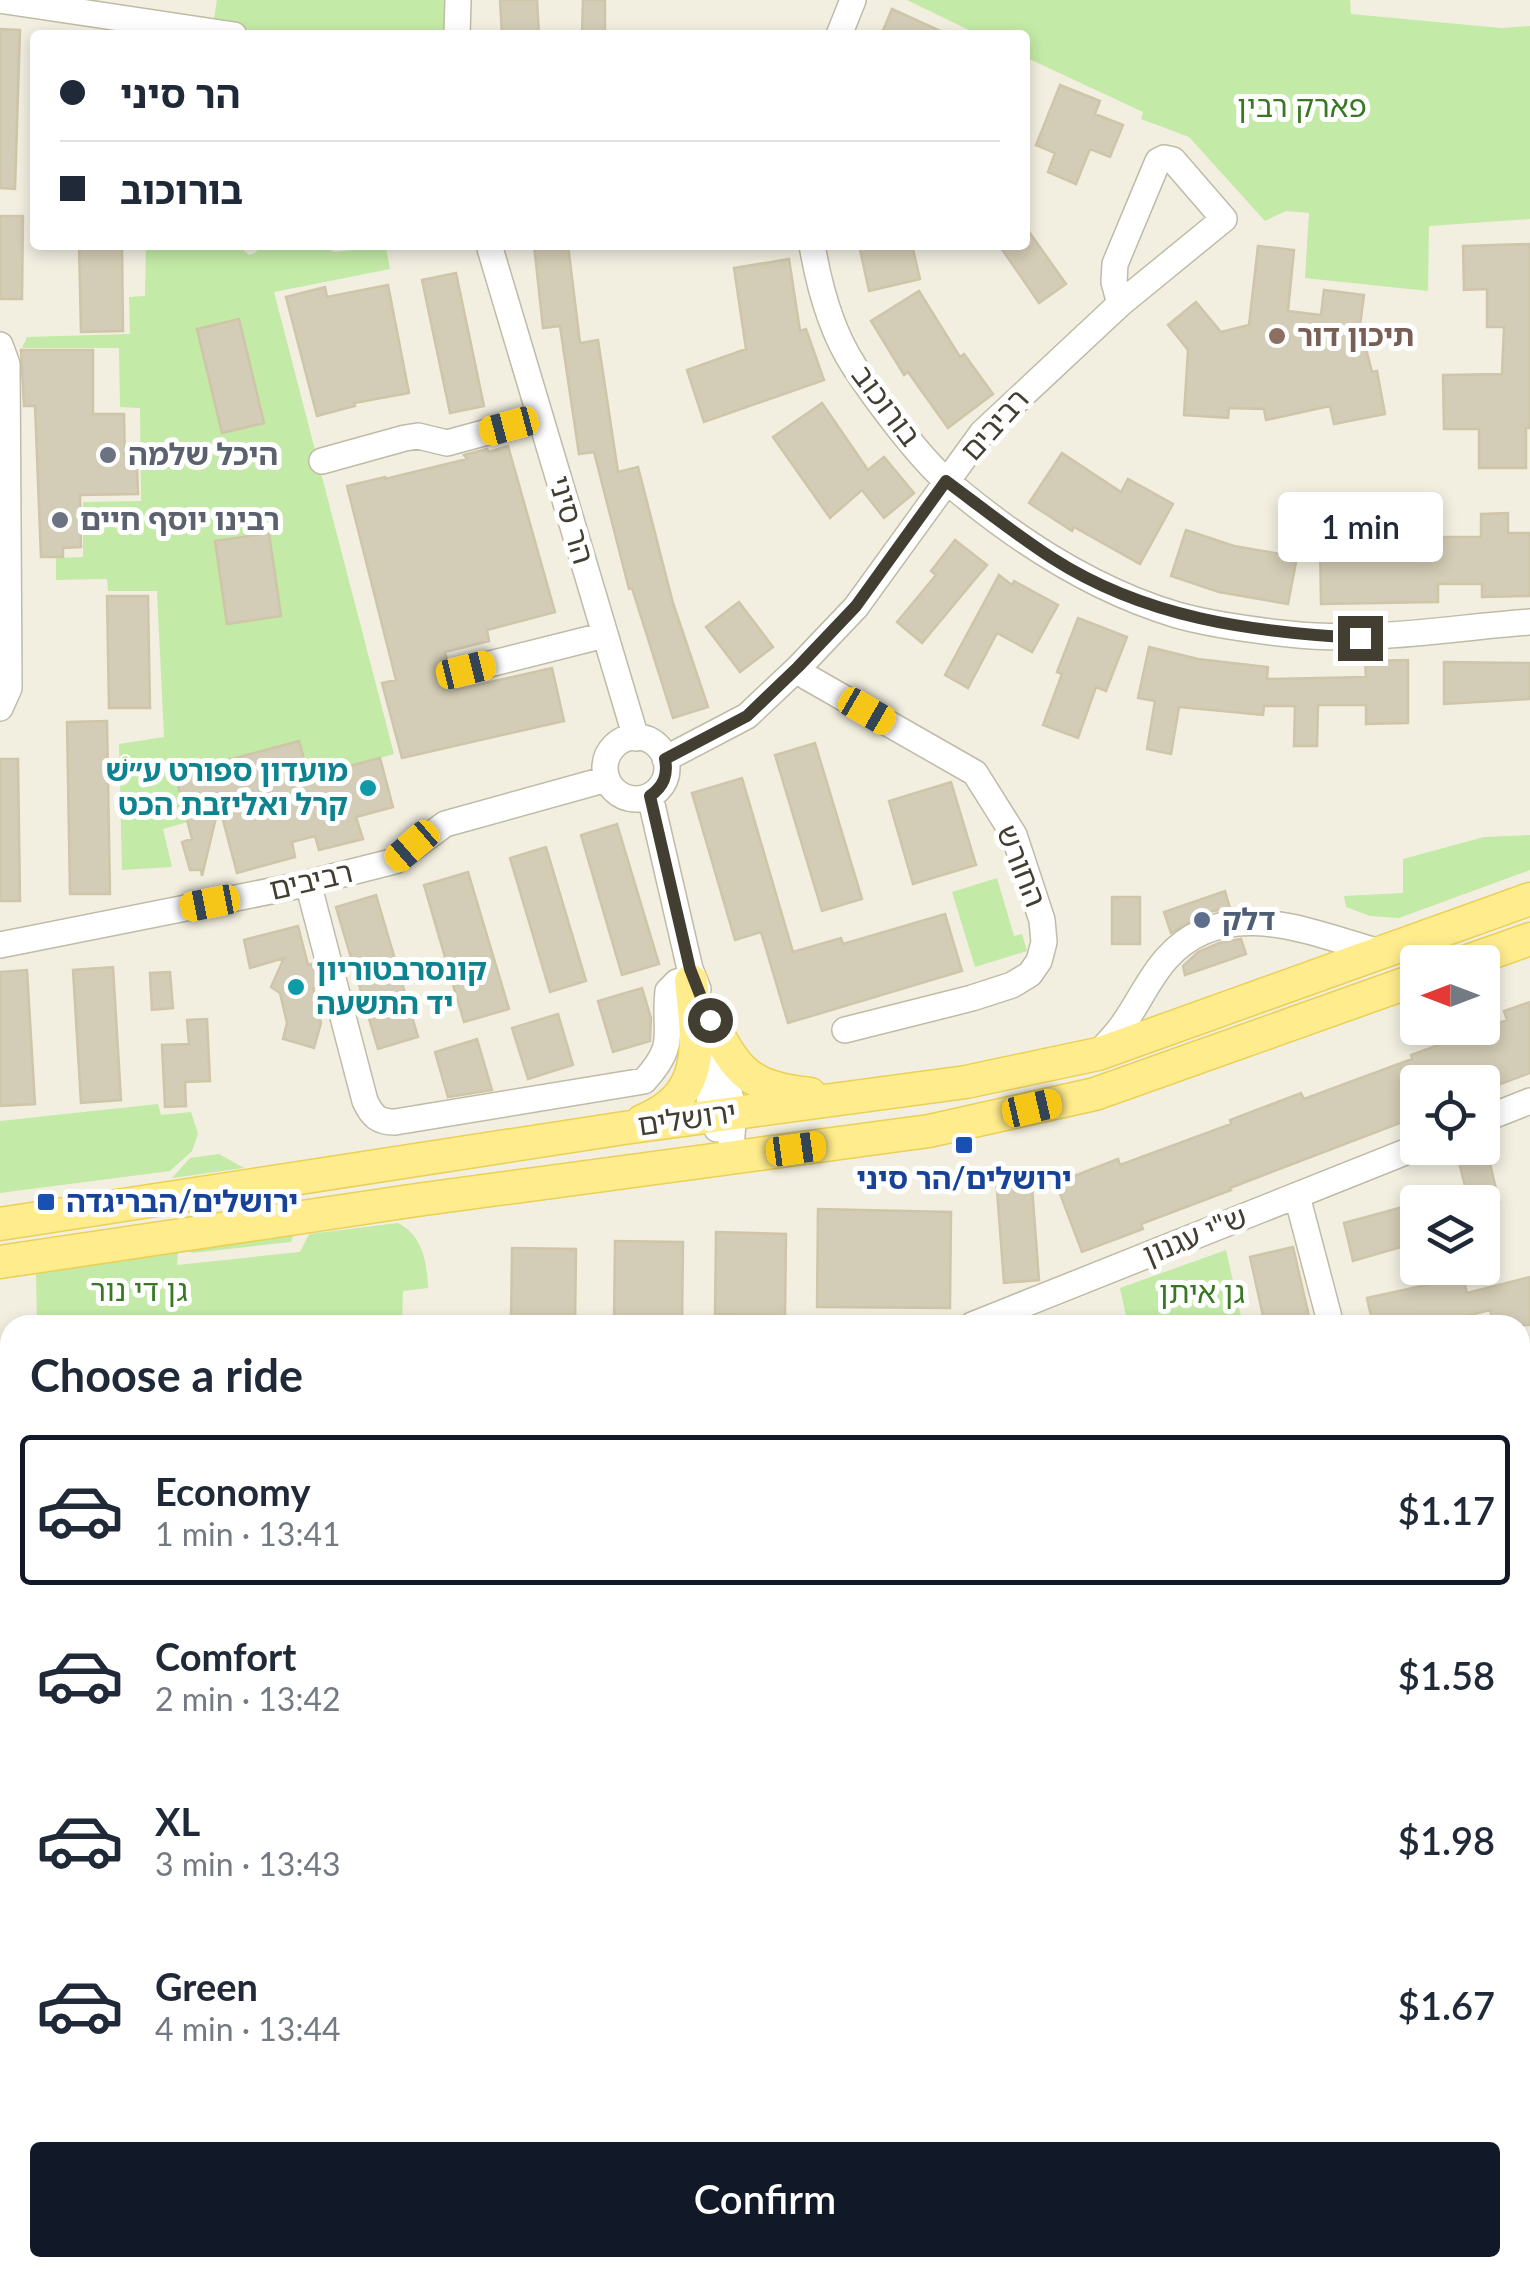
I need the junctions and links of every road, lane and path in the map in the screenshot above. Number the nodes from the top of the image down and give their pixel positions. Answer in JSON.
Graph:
{"nodes":[{"id":1,"x":0,"y":0,"type":"edge"},
{"id":2,"x":458,"y":0,"type":"edge"},
{"id":3,"x":846,"y":2,"type":"edge"},
{"id":4,"x":201,"y":30,"type":"edge"},
{"id":5,"x":457,"y":30,"type":"edge"},
{"id":6,"x":840,"y":30,"type":"edge"},
{"id":7,"x":490,"y":250,"type":"edge"},
{"id":8,"x":813,"y":250,"type":"edge"},
{"id":9,"x":1120,"y":304,"type":"junction"},
{"id":10,"x":0,"y":345,"type":"edge"},
{"id":11,"x":539,"y":418,"type":"junction"},
{"id":12,"x":322,"y":461,"type":"dead end"},
{"id":13,"x":946,"y":481,"type":"junction"},
{"id":14,"x":1530,"y":622,"type":"edge"},
{"id":15,"x":606,"y":634,"type":"junction"},
{"id":16,"x":798,"y":667,"type":"junction"},
{"id":17,"x":466,"y":670,"type":"dead end"},
{"id":18,"x":0,"y":708,"type":"edge"},
{"id":19,"x":636,"y":738,"type":"junction"},
{"id":20,"x":665,"y":759,"type":"junction"},
{"id":21,"x":607,"y":779,"type":"junction"},
{"id":22,"x":650,"y":796,"type":"junction"},
{"id":23,"x":308,"y":883,"type":"junction"},
{"id":24,"x":1530,"y":899,"type":"edge"},
{"id":25,"x":1530,"y":939,"type":"edge"},
{"id":26,"x":0,"y":945,"type":"edge"},
{"id":27,"x":1500,"y":950,"type":"edge"},
{"id":28,"x":1379,"y":952,"type":"junction"},
{"id":29,"x":692,"y":979,"type":"junction"},
{"id":30,"x":1400,"y":985,"type":"edge"},
{"id":31,"x":710,"y":1020,"type":"junction"},
{"id":32,"x":845,"y":1030,"type":"dead end"},
{"id":33,"x":1098,"y":1054,"type":"junction"},
{"id":34,"x":839,"y":1098,"type":"junction"},
{"id":35,"x":1530,"y":1101,"type":"edge"},
{"id":36,"x":1500,"y":1113,"type":"edge"},
{"id":37,"x":723,"y":1114,"type":"junction"},
{"id":38,"x":624,"y":1128,"type":"junction"},
{"id":39,"x":1400,"y":1154,"type":"edge"},
{"id":40,"x":730,"y":1158,"type":"junction"},
{"id":41,"x":1297,"y":1196,"type":"junction"},
{"id":42,"x":0,"y":1224,"type":"edge"},
{"id":43,"x":0,"y":1262,"type":"edge"},
{"id":44,"x":997,"y":1315,"type":"edge"},
{"id":45,"x":1328,"y":1315,"type":"edge"}],
"edges":[{"from":1,"to":4,"type":"street"},
{"from":2,"to":5,"type":"street"},
{"from":3,"to":6,"type":"street"},
{"from":7,"to":11,"type":"street","name":"הר סיני"},
{"from":8,"to":13,"type":"street","name":"בורוכוב"},
{"from":9,"to":9,"type":"street","name":"רביבים"},
{"from":9,"to":13,"type":"street","name":"רביבים"},
{"from":10,"to":18,"type":"street"},
{"from":11,"to":12,"type":"street"},
{"from":11,"to":15,"type":"street","name":"הר סיני"},
{"from":13,"to":14,"type":"street","name":"בורוכוב"},
{"from":13,"to":16,"type":"street","name":"רביבים"},
{"from":15,"to":17,"type":"street"},
{"from":15,"to":19,"type":"street","name":"הר סיני"},
{"from":16,"to":20,"type":"street","name":"רביבים"},
{"from":16,"to":32,"type":"street","name":"החורש"},
{"from":19,"to":20,"type":"street"},
{"from":19,"to":21,"type":"street"},
{"from":20,"to":22,"type":"street"},
{"from":21,"to":22,"type":"street"},
{"from":21,"to":23,"type":"street","name":"רביבים"},
{"from":22,"to":29,"type":"street"},
{"from":23,"to":26,"type":"street","name":"רביבים"},
{"from":23,"to":29,"type":"street"},
{"from":24,"to":28,"type":"main road","name":"ירושלים"},
{"from":25,"to":27,"type":"main road"},
{"from":28,"to":33,"type":"main road","name":"ירושלים"},
{"from":28,"to":33,"type":"street"},
{"from":29,"to":31,"type":"street"},
{"from":29,"to":37,"type":"street"},
{"from":29,"to":38,"type":"main road"},
{"from":30,"to":40,"type":"main road","name":"ירושלים"},
{"from":31,"to":34,"type":"main road"},
{"from":31,"to":37,"type":"street"},
{"from":33,"to":34,"type":"main road","name":"ירושלים"},
{"from":34,"to":37,"type":"main road","name":"ירושלים"},
{"from":35,"to":36,"type":"street"},
{"from":37,"to":38,"type":"main road","name":"ירושלים"},
{"from":37,"to":40,"type":"street"},
{"from":38,"to":42,"type":"main road","name":"ירושלים"},
{"from":39,"to":41,"type":"street","name":"ש\"י עגנון"},
{"from":40,"to":43,"type":"main road","name":"ירושלים"},
{"from":41,"to":44,"type":"street","name":"ש\"י עגנון"},
{"from":41,"to":45,"type":"street"}]}
